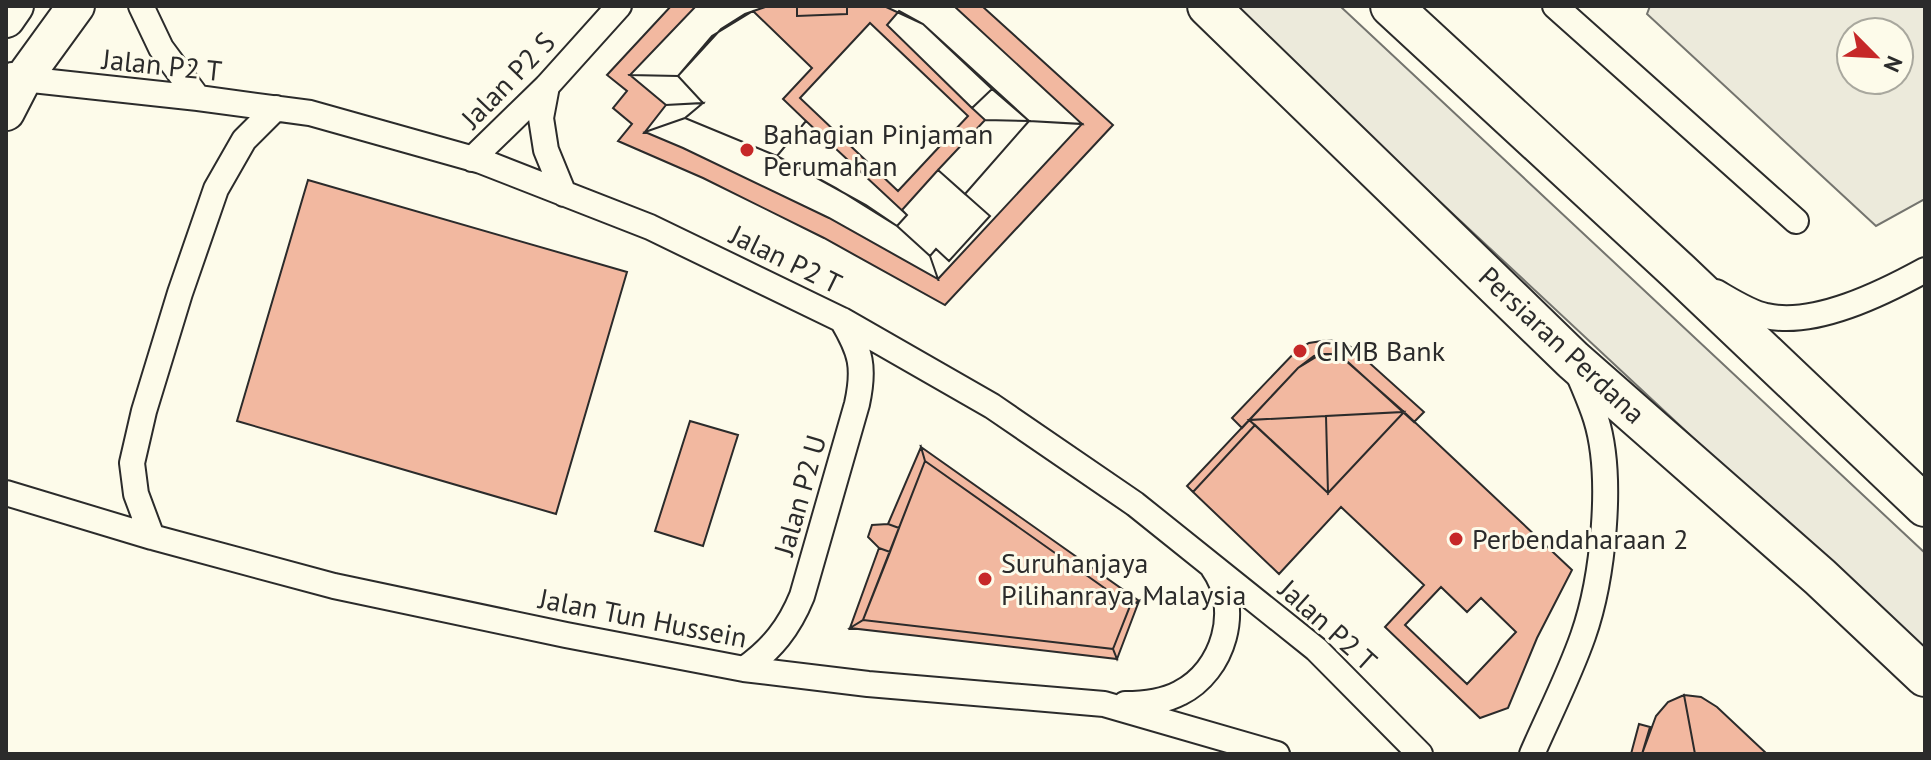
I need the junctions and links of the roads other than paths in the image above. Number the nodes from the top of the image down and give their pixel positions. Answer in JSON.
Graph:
{"nodes":[{"id":1,"x":15,"y":6,"type":"edge"},
{"id":2,"x":76,"y":6,"type":"edge"},
{"id":3,"x":141,"y":6,"type":"edge"},
{"id":4,"x":619,"y":6,"type":"edge"},
{"id":5,"x":1208,"y":6,"type":"edge"},
{"id":6,"x":1391,"y":6,"type":"edge"},
{"id":7,"x":1557,"y":7,"type":"edge"},
{"id":8,"x":6,"y":19,"type":"edge"},
{"id":9,"x":14,"y":76,"type":"edge"},
{"id":10,"x":547,"y":86,"type":"junction"},
{"id":11,"x":198,"y":98,"type":"junction"},
{"id":12,"x":276,"y":108,"type":"junction"},
{"id":13,"x":6,"y":112,"type":"edge"},
{"id":14,"x":472,"y":159,"type":"junction"},
{"id":15,"x":564,"y":194,"type":"junction"},
{"id":16,"x":1796,"y":221,"type":"dead end"},
{"id":17,"x":1925,"y":270,"type":"edge"},
{"id":18,"x":1679,"y":272,"type":"junction"},
{"id":19,"x":842,"y":320,"type":"junction"},
{"id":20,"x":1573,"y":360,"type":"junction"},
{"id":21,"x":6,"y":493,"type":"edge"},
{"id":22,"x":1925,"y":506,"type":"edge"},
{"id":23,"x":152,"y":537,"type":"junction"},
{"id":24,"x":1207,"y":559,"type":"junction"},
{"id":25,"x":744,"y":669,"type":"junction"},
{"id":26,"x":1925,"y":676,"type":"edge"},
{"id":27,"x":1104,"y":704,"type":"junction"},
{"id":28,"x":1277,"y":754,"type":"edge"},
{"id":29,"x":1420,"y":754,"type":"edge"},
{"id":30,"x":1532,"y":754,"type":"edge"}],
"edges":[{"from":1,"to":8,"type":"main road"},
{"from":2,"to":9,"type":"main road"},
{"from":3,"to":11,"type":"street"},
{"from":4,"to":10,"type":"street","name":"Jalan P2 S"},
{"from":5,"to":20,"type":"main road","name":"Persiaran Perdana"},
{"from":6,"to":18,"type":"main road"},
{"from":7,"to":16,"type":"street"},
{"from":9,"to":11,"type":"street","name":"Jalan P2 T"},
{"from":9,"to":13,"type":"main road"},
{"from":10,"to":14,"type":"street","name":"Jalan P2 S"},
{"from":10,"to":15,"type":"street"},
{"from":11,"to":12,"type":"street","name":"Jalan P2 T"},
{"from":12,"to":14,"type":"street","name":"Jalan P2 T"},
{"from":12,"to":23,"type":"street"},
{"from":14,"to":15,"type":"street","name":"Jalan P2 T"},
{"from":15,"to":19,"type":"street","name":"Jalan P2 T"},
{"from":17,"to":18,"type":"street"},
{"from":18,"to":22,"type":"main road"},
{"from":19,"to":24,"type":"street","name":"Jalan P2 T"},
{"from":19,"to":25,"type":"street","name":"Jalan P2 U"},
{"from":20,"to":26,"type":"main road","name":"Persiaran Perdana"},
{"from":20,"to":30,"type":"street"},
{"from":21,"to":23,"type":"street","name":"Jalan Tun Hussein"},
{"from":23,"to":25,"type":"street","name":"Jalan Tun Hussein"},
{"from":24,"to":27,"type":"street"},
{"from":24,"to":29,"type":"street","name":"Jalan P2 T"},
{"from":25,"to":27,"type":"street","name":"Jalan Tun Hussein"},
{"from":27,"to":28,"type":"street","name":"Jalan Tun Hussein"}]}
